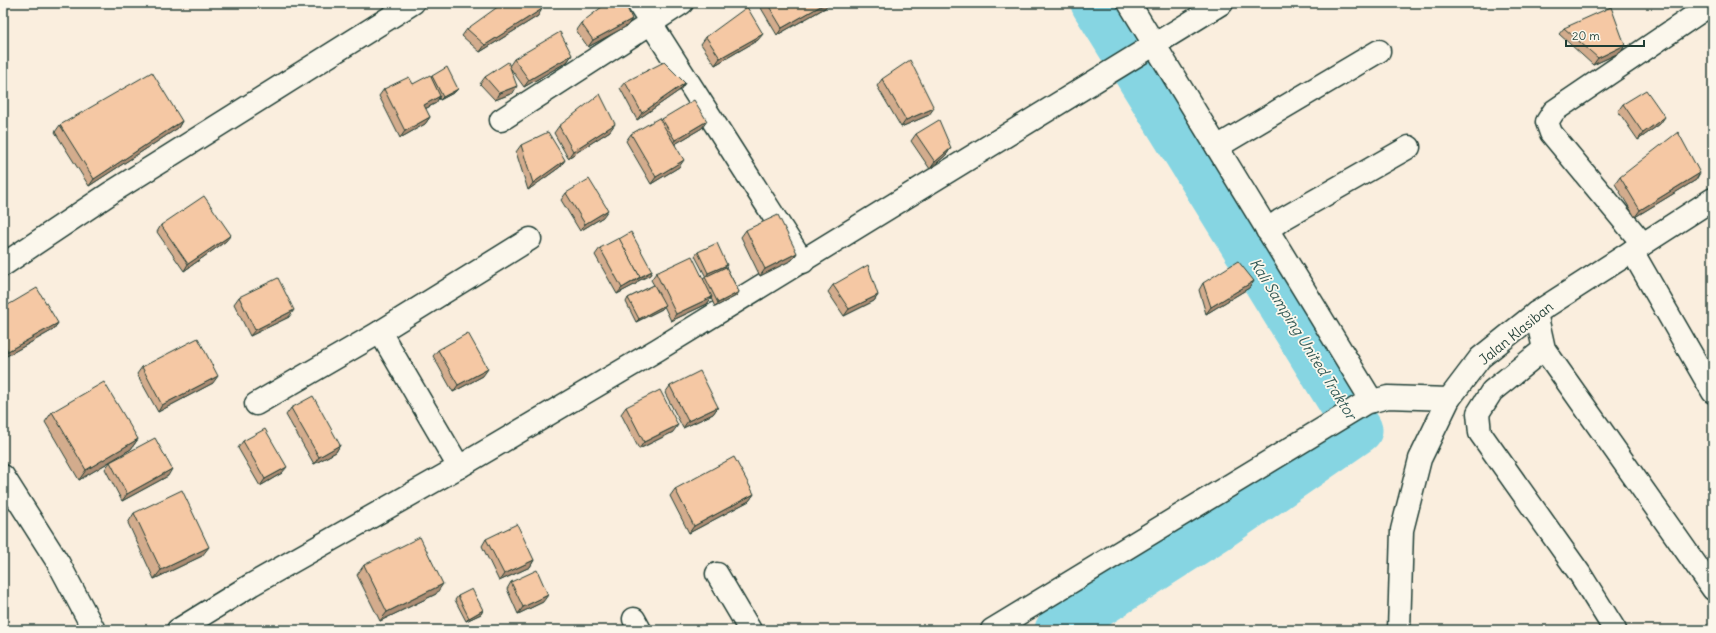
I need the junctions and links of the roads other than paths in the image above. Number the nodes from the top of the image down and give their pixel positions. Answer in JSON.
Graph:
{"nodes":[{"id":1,"x":413,"y":3,"type":"edge"},
{"id":2,"x":638,"y":3,"type":"edge"},
{"id":3,"x":682,"y":3,"type":"edge"},
{"id":4,"x":1129,"y":3,"type":"edge"},
{"id":5,"x":1222,"y":3,"type":"edge"},
{"id":6,"x":1713,"y":3,"type":"edge"},
{"id":7,"x":650,"y":22,"type":"junction"},
{"id":8,"x":1149,"y":48,"type":"junction"},
{"id":9,"x":1379,"y":51,"type":"dead end"},
{"id":10,"x":501,"y":120,"type":"dead end"},
{"id":11,"x":1409,"y":147,"type":"dead end"},
{"id":12,"x":1217,"y":148,"type":"junction"},
{"id":13,"x":1713,"y":199,"type":"edge"},
{"id":14,"x":1267,"y":230,"type":"junction"},
{"id":15,"x":530,"y":239,"type":"dead end"},
{"id":16,"x":1638,"y":248,"type":"junction"},
{"id":17,"x":803,"y":262,"type":"junction"},
{"id":18,"x":3,"y":265,"type":"edge"},
{"id":19,"x":1536,"y":313,"type":"junction"},
{"id":20,"x":380,"y":332,"type":"junction"},
{"id":21,"x":1544,"y":348,"type":"junction"},
{"id":22,"x":1713,"y":392,"type":"edge"},
{"id":23,"x":1449,"y":399,"type":"junction"},
{"id":24,"x":1368,"y":402,"type":"junction"},
{"id":25,"x":256,"y":404,"type":"dead end"},
{"id":26,"x":459,"y":467,"type":"junction"},
{"id":27,"x":3,"y":476,"type":"edge"},
{"id":28,"x":717,"y":574,"type":"dead end"},
{"id":29,"x":1713,"y":589,"type":"edge"},
{"id":30,"x":94,"y":630,"type":"edge"},
{"id":31,"x":178,"y":630,"type":"edge"},
{"id":32,"x":750,"y":630,"type":"edge"},
{"id":33,"x":992,"y":630,"type":"edge"},
{"id":34,"x":1399,"y":630,"type":"edge"},
{"id":35,"x":1615,"y":630,"type":"edge"}],
"edges":[{"from":1,"to":18,"type":"street"},
{"from":2,"to":7,"type":"street"},
{"from":3,"to":7,"type":"street"},
{"from":4,"to":8,"type":"street"},
{"from":5,"to":8,"type":"street"},
{"from":6,"to":16,"type":"street"},
{"from":7,"to":10,"type":"street"},
{"from":7,"to":17,"type":"street"},
{"from":8,"to":12,"type":"street"},
{"from":8,"to":17,"type":"street"},
{"from":9,"to":12,"type":"street"},
{"from":11,"to":14,"type":"street"},
{"from":12,"to":14,"type":"street"},
{"from":13,"to":16,"type":"street","name":"Jalan Klasiban"},
{"from":14,"to":24,"type":"street"},
{"from":15,"to":20,"type":"street"},
{"from":16,"to":19,"type":"street","name":"Jalan Klasiban"},
{"from":16,"to":22,"type":"street"},
{"from":17,"to":26,"type":"street"},
{"from":19,"to":21,"type":"street"},
{"from":19,"to":23,"type":"street","name":"Jalan Klasiban"},
{"from":20,"to":25,"type":"street"},
{"from":20,"to":26,"type":"street"},
{"from":21,"to":29,"type":"street"},
{"from":21,"to":35,"type":"street"},
{"from":23,"to":24,"type":"street"},
{"from":23,"to":34,"type":"street","name":"Jalan Klasiban"},
{"from":24,"to":33,"type":"street"},
{"from":26,"to":31,"type":"street"},
{"from":27,"to":30,"type":"street"},
{"from":28,"to":32,"type":"street"}]}
